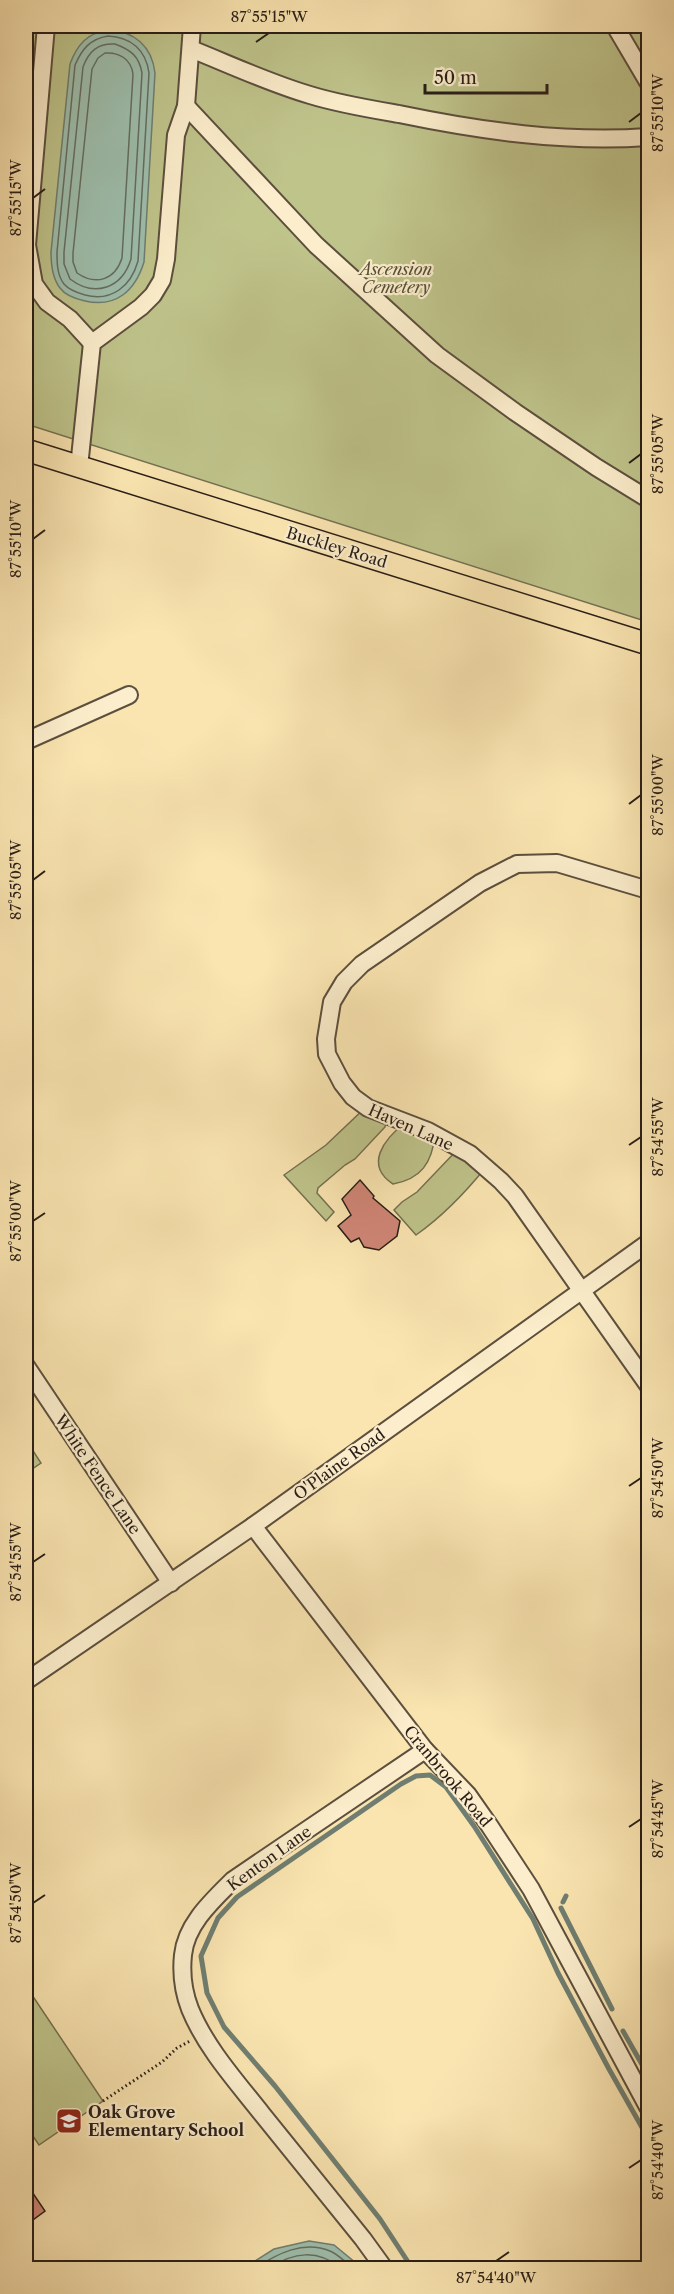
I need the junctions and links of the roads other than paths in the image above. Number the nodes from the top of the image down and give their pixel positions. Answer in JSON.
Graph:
{"nodes":[{"id":1,"x":46,"y":26,"type":"edge"},
{"id":2,"x":192,"y":26,"type":"edge"},
{"id":3,"x":615,"y":26,"type":"edge"},
{"id":4,"x":191,"y":49,"type":"junction"},
{"id":5,"x":648,"y":82,"type":"edge"},
{"id":6,"x":186,"y":106,"type":"junction"},
{"id":7,"x":648,"y":136,"type":"edge"},
{"id":8,"x":92,"y":343,"type":"junction"},
{"id":9,"x":26,"y":450,"type":"edge"},
{"id":10,"x":79,"y":467,"type":"junction"},
{"id":11,"x":648,"y":499,"type":"edge"},
{"id":12,"x":648,"y":644,"type":"edge"},
{"id":13,"x":129,"y":695,"type":"dead end"},
{"id":14,"x":26,"y":741,"type":"edge"},
{"id":15,"x":648,"y":890,"type":"edge"},
{"id":16,"x":648,"y":1243,"type":"edge"},
{"id":17,"x":581,"y":1291,"type":"junction"},
{"id":18,"x":26,"y":1366,"type":"edge"},
{"id":19,"x":648,"y":1385,"type":"edge"},
{"id":20,"x":253,"y":1526,"type":"junction"},
{"id":21,"x":171,"y":1583,"type":"junction"},
{"id":22,"x":26,"y":1681,"type":"edge"},
{"id":23,"x":425,"y":1750,"type":"junction"},
{"id":24,"x":648,"y":2107,"type":"edge"},
{"id":25,"x":384,"y":2268,"type":"edge"}],
"edges":[{"from":1,"to":8,"type":"street"},
{"from":2,"to":4,"type":"street"},
{"from":3,"to":5,"type":"street"},
{"from":4,"to":6,"type":"street"},
{"from":4,"to":7,"type":"street"},
{"from":6,"to":8,"type":"street"},
{"from":6,"to":11,"type":"street"},
{"from":8,"to":10,"type":"street"},
{"from":9,"to":10,"type":"main road","name":"Buckley Road"},
{"from":10,"to":12,"type":"main road","name":"Buckley Road"},
{"from":13,"to":14,"type":"street"},
{"from":15,"to":17,"type":"street","name":"Haven Lane"},
{"from":16,"to":17,"type":"street","name":"O'Plaine Road"},
{"from":17,"to":19,"type":"street","name":"Haven Lane"},
{"from":17,"to":20,"type":"street","name":"O'Plaine Road"},
{"from":18,"to":21,"type":"street","name":"White Fence Lane"},
{"from":20,"to":21,"type":"street","name":"O'Plaine Road"},
{"from":20,"to":23,"type":"street","name":"Cranbrook Road"},
{"from":21,"to":22,"type":"street","name":"O'Plaine Road"},
{"from":23,"to":24,"type":"street","name":"Cranbrook Road"},
{"from":23,"to":25,"type":"street","name":"Kenton Lane"}]}
